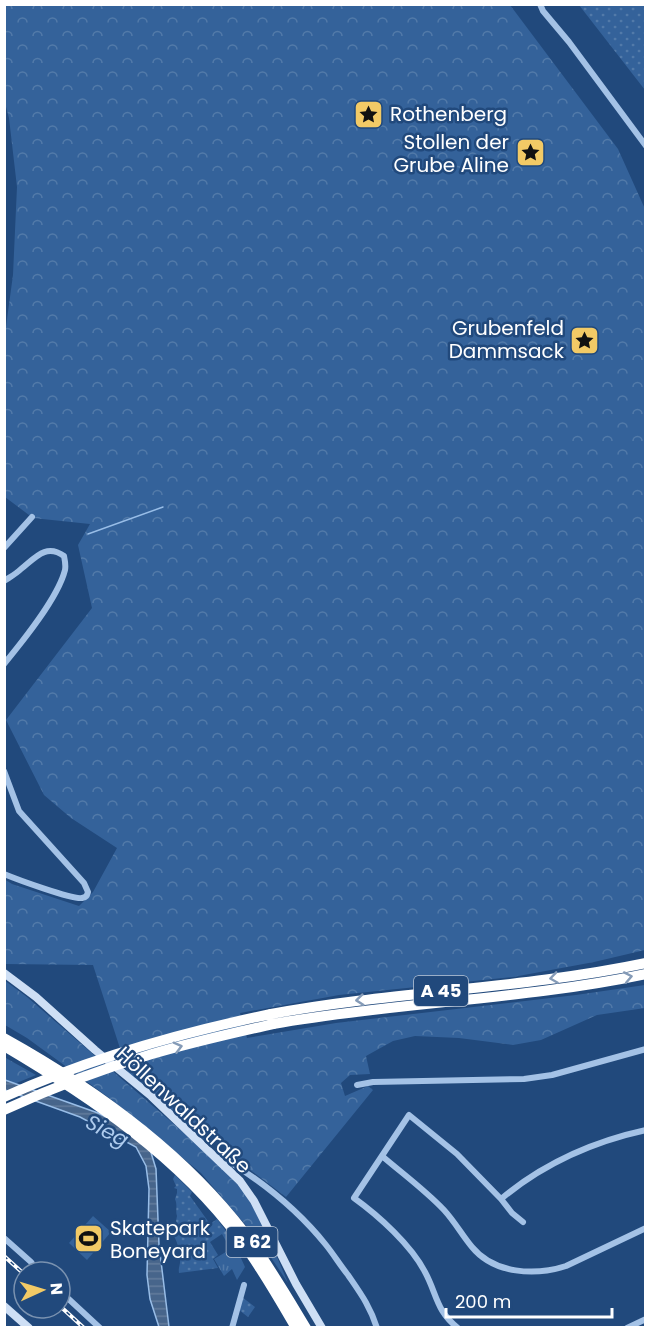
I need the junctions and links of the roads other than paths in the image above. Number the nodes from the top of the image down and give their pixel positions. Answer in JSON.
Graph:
{"nodes":[{"id":1,"x":540,"y":4,"type":"edge"},
{"id":2,"x":645,"y":146,"type":"edge"},
{"id":3,"x":32,"y":517,"type":"dead end"},
{"id":4,"x":4,"y":548,"type":"edge"},
{"id":5,"x":4,"y":581,"type":"edge"},
{"id":6,"x":4,"y":664,"type":"edge"},
{"id":7,"x":4,"y":771,"type":"edge"},
{"id":8,"x":4,"y":874,"type":"edge"},
{"id":9,"x":645,"y":963,"type":"edge"},
{"id":10,"x":4,"y":973,"type":"edge"},
{"id":11,"x":645,"y":974,"type":"edge"},
{"id":12,"x":272,"y":1019,"type":"junction"},
{"id":13,"x":4,"y":1038,"type":"edge"},
{"id":14,"x":4,"y":1046,"type":"edge"},
{"id":15,"x":645,"y":1049,"type":"edge"},
{"id":16,"x":72,"y":1084,"type":"junction"},
{"id":17,"x":357,"y":1085,"type":"dead end"},
{"id":18,"x":4,"y":1097,"type":"edge"},
{"id":19,"x":4,"y":1110,"type":"edge"},
{"id":20,"x":645,"y":1130,"type":"edge"},
{"id":21,"x":382,"y":1156,"type":"junction"},
{"id":22,"x":216,"y":1157,"type":"junction"},
{"id":23,"x":183,"y":1169,"type":"junction"},
{"id":24,"x":501,"y":1199,"type":"junction"},
{"id":25,"x":523,"y":1222,"type":"dead end"},
{"id":26,"x":645,"y":1228,"type":"edge"},
{"id":27,"x":4,"y":1238,"type":"edge"},
{"id":28,"x":29,"y":1260,"type":"edge"},
{"id":29,"x":244,"y":1285,"type":"dead end"},
{"id":30,"x":306,"y":1299,"type":"junction"},
{"id":31,"x":72,"y":1302,"type":"edge"},
{"id":32,"x":4,"y":1306,"type":"edge"},
{"id":33,"x":645,"y":1319,"type":"edge"},
{"id":34,"x":30,"y":1328,"type":"edge"},
{"id":35,"x":100,"y":1328,"type":"edge"},
{"id":36,"x":232,"y":1328,"type":"edge"},
{"id":37,"x":296,"y":1328,"type":"edge"},
{"id":38,"x":306,"y":1328,"type":"edge"},
{"id":39,"x":322,"y":1328,"type":"edge"},
{"id":40,"x":328,"y":1328,"type":"edge"},
{"id":41,"x":377,"y":1328,"type":"edge"},
{"id":42,"x":458,"y":1328,"type":"edge"},
{"id":43,"x":627,"y":1328,"type":"edge"}],
"edges":[{"from":1,"to":2,"type":"street"},
{"from":3,"to":4,"type":"street"},
{"from":5,"to":6,"type":"street"},
{"from":7,"to":8,"type":"street"},
{"from":9,"to":12,"type":"highway","number":"A 45","one_way":true},
{"from":10,"to":22,"type":"street","name":"Höllenwaldstraße"},
{"from":12,"to":11,"type":"highway","number":"A 45","one_way":true},
{"from":12,"to":18,"type":"highway","number":"A 45","bridge":true},
{"from":19,"to":12,"type":"highway","number":"A 45","one_way":true,"bridge":true},
{"from":13,"to":16,"type":"highway","number":"B 62"},
{"from":14,"to":16,"type":"highway","number":"B 62"},
{"from":15,"to":17,"type":"street"},
{"from":16,"to":23,"type":"highway","number":"B 62"},
{"from":20,"to":24,"type":"street"},
{"from":21,"to":24,"type":"street"},
{"from":21,"to":26,"type":"street"},
{"from":21,"to":42,"type":"street"},
{"from":22,"to":30,"type":"street","name":"Höllenwaldstraße"},
{"from":22,"to":41,"type":"street"},
{"from":23,"to":37,"type":"highway","number":"B 62"},
{"from":23,"to":38,"type":"highway","number":"B 62"},
{"from":24,"to":25,"type":"street"},
{"from":27,"to":28,"type":"street"},
{"from":29,"to":36,"type":"street"},
{"from":30,"to":39,"type":"street","name":"Höllenwaldstraße"},
{"from":30,"to":40,"type":"street","name":"Höllenwaldstraße"},
{"from":31,"to":35,"type":"street"},
{"from":32,"to":34,"type":"street"},
{"from":33,"to":43,"type":"street"}]}
